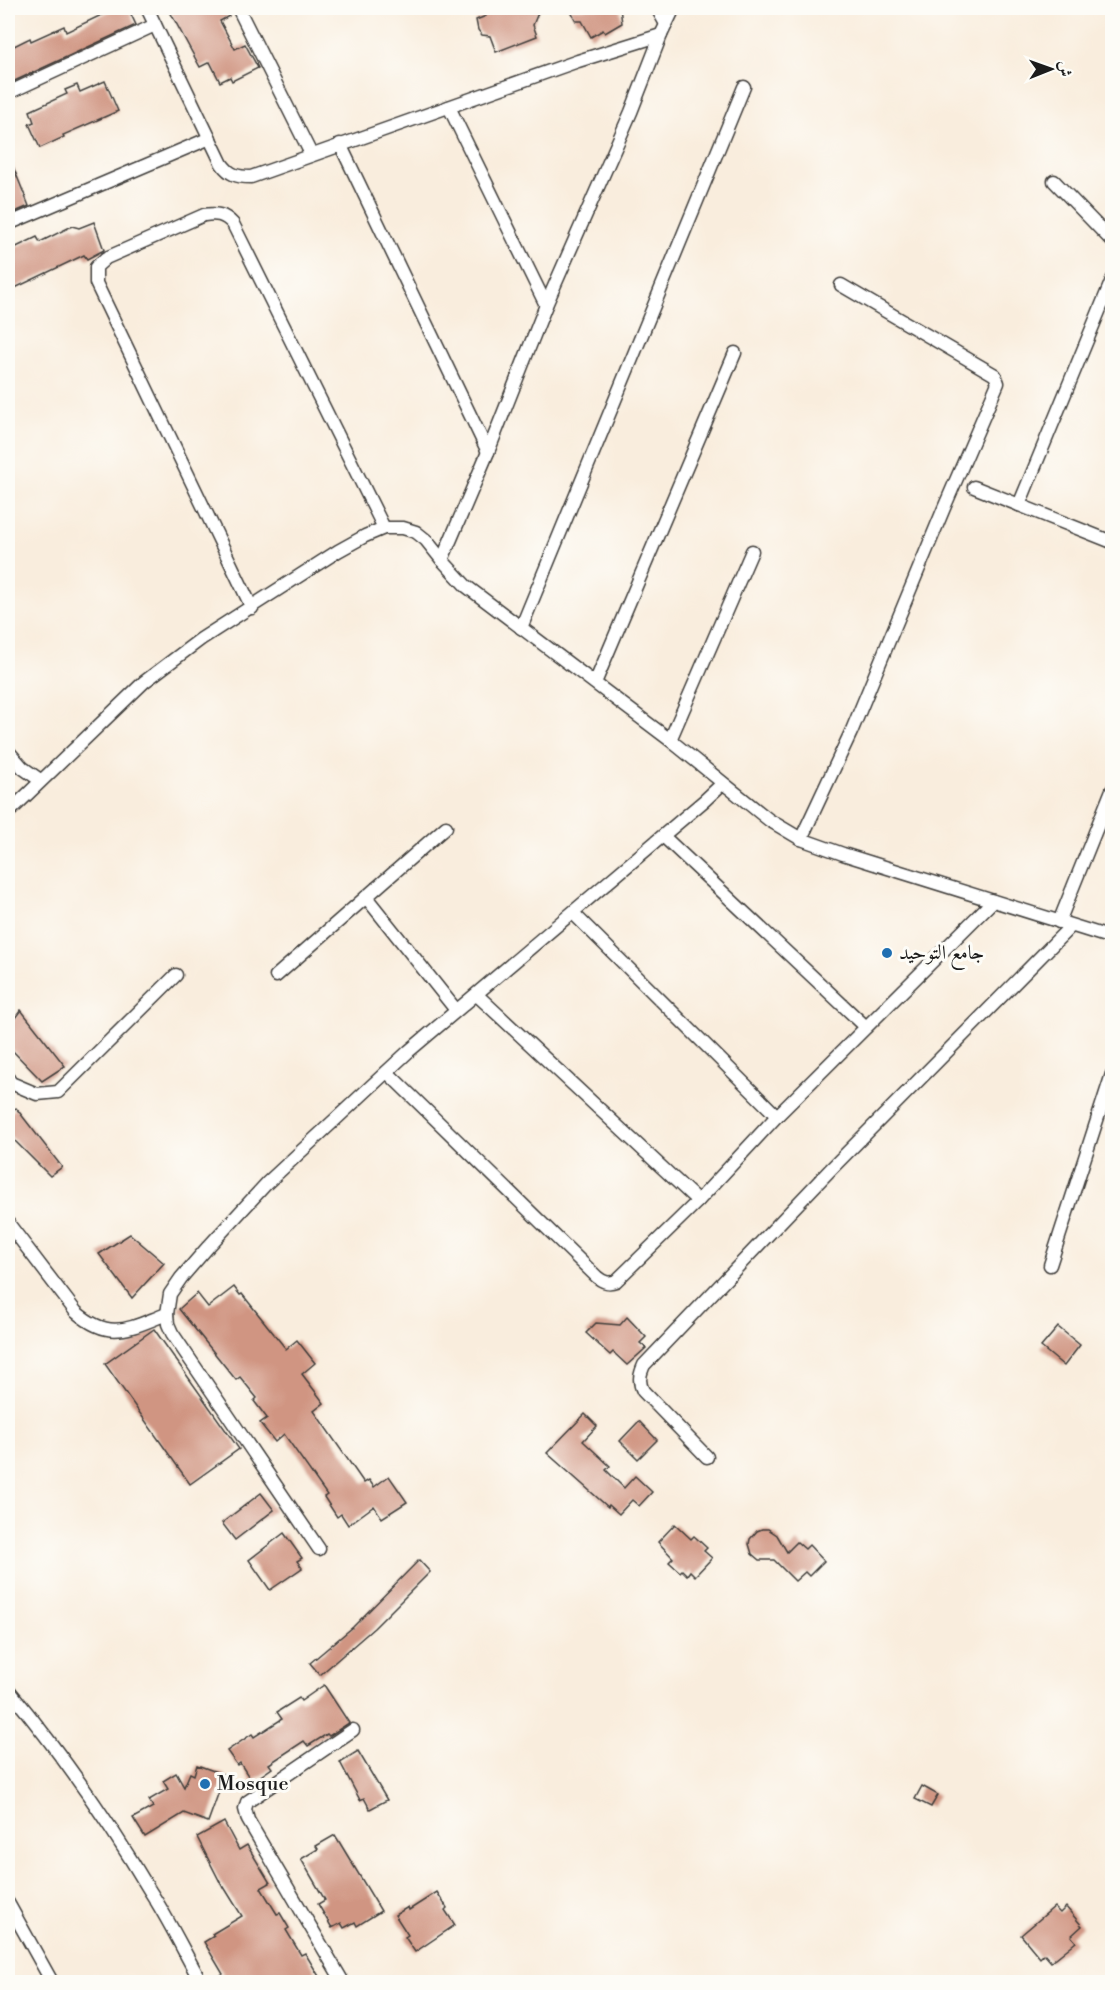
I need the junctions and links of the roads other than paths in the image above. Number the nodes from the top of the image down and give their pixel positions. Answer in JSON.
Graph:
{"nodes":[{"id":1,"x":147,"y":8,"type":"edge"},
{"id":2,"x":238,"y":8,"type":"edge"},
{"id":3,"x":657,"y":8,"type":"edge"},
{"id":4,"x":674,"y":8,"type":"edge"},
{"id":5,"x":155,"y":25,"type":"junction"},
{"id":6,"x":663,"y":29,"type":"junction"},
{"id":7,"x":744,"y":87,"type":"dead end"},
{"id":8,"x":8,"y":93,"type":"edge"},
{"id":9,"x":449,"y":107,"type":"junction"},
{"id":10,"x":210,"y":138,"type":"junction"},
{"id":11,"x":340,"y":144,"type":"junction"},
{"id":12,"x":311,"y":154,"type":"junction"},
{"id":13,"x":1054,"y":181,"type":"dead end"},
{"id":14,"x":8,"y":224,"type":"edge"},
{"id":15,"x":1113,"y":241,"type":"edge"},
{"id":16,"x":1112,"y":280,"type":"edge"},
{"id":17,"x":841,"y":285,"type":"dead end"},
{"id":18,"x":546,"y":305,"type":"junction"},
{"id":19,"x":735,"y":353,"type":"dead end"},
{"id":20,"x":488,"y":452,"type":"junction"},
{"id":21,"x":974,"y":487,"type":"dead end"},
{"id":22,"x":1019,"y":505,"type":"junction"},
{"id":23,"x":384,"y":528,"type":"junction"},
{"id":24,"x":1113,"y":542,"type":"edge"},
{"id":25,"x":752,"y":551,"type":"dead end"},
{"id":26,"x":442,"y":560,"type":"junction"},
{"id":27,"x":252,"y":608,"type":"junction"},
{"id":28,"x":521,"y":628,"type":"junction"},
{"id":29,"x":595,"y":683,"type":"junction"},
{"id":30,"x":670,"y":740,"type":"junction"},
{"id":31,"x":8,"y":751,"type":"edge"},
{"id":32,"x":40,"y":780,"type":"junction"},
{"id":33,"x":722,"y":784,"type":"junction"},
{"id":34,"x":1113,"y":790,"type":"edge"},
{"id":35,"x":8,"y":813,"type":"edge"},
{"id":36,"x":446,"y":827,"type":"dead end"},
{"id":37,"x":663,"y":836,"type":"junction"},
{"id":38,"x":801,"y":839,"type":"junction"},
{"id":39,"x":366,"y":897,"type":"junction"},
{"id":40,"x":993,"y":901,"type":"junction"},
{"id":41,"x":573,"y":913,"type":"junction"},
{"id":42,"x":1059,"y":922,"type":"junction"},
{"id":43,"x":1071,"y":926,"type":"junction"},
{"id":44,"x":1113,"y":938,"type":"edge"},
{"id":45,"x":176,"y":975,"type":"dead end"},
{"id":46,"x":276,"y":976,"type":"dead end"},
{"id":47,"x":477,"y":995,"type":"junction"},
{"id":48,"x":456,"y":1010,"type":"junction"},
{"id":49,"x":866,"y":1027,"type":"junction"},
{"id":50,"x":387,"y":1072,"type":"junction"},
{"id":51,"x":1113,"y":1074,"type":"edge"},
{"id":52,"x":8,"y":1078,"type":"edge"},
{"id":53,"x":777,"y":1116,"type":"junction"},
{"id":54,"x":698,"y":1201,"type":"junction"},
{"id":55,"x":8,"y":1223,"type":"edge"},
{"id":56,"x":1050,"y":1265,"type":"dead end"},
{"id":57,"x":168,"y":1314,"type":"junction"},
{"id":58,"x":707,"y":1457,"type":"dead end"},
{"id":59,"x":320,"y":1549,"type":"dead end"},
{"id":60,"x":8,"y":1689,"type":"edge"},
{"id":61,"x":353,"y":1730,"type":"dead end"},
{"id":62,"x":8,"y":1903,"type":"edge"},
{"id":63,"x":52,"y":1983,"type":"edge"},
{"id":64,"x":201,"y":1983,"type":"edge"},
{"id":65,"x":343,"y":1983,"type":"edge"}],
"edges":[{"from":1,"to":5,"type":"street"},
{"from":2,"to":12,"type":"street"},
{"from":3,"to":6,"type":"street"},
{"from":4,"to":6,"type":"street"},
{"from":5,"to":8,"type":"street"},
{"from":5,"to":10,"type":"street"},
{"from":6,"to":9,"type":"street"},
{"from":6,"to":18,"type":"street"},
{"from":7,"to":28,"type":"street"},
{"from":9,"to":11,"type":"street"},
{"from":9,"to":18,"type":"street"},
{"from":10,"to":12,"type":"street"},
{"from":10,"to":14,"type":"street"},
{"from":11,"to":12,"type":"street"},
{"from":11,"to":20,"type":"street"},
{"from":13,"to":15,"type":"street"},
{"from":16,"to":22,"type":"street"},
{"from":17,"to":38,"type":"street"},
{"from":18,"to":20,"type":"street"},
{"from":19,"to":29,"type":"street"},
{"from":20,"to":26,"type":"street"},
{"from":21,"to":22,"type":"street"},
{"from":22,"to":24,"type":"street"},
{"from":23,"to":26,"type":"street"},
{"from":23,"to":27,"type":"street"},
{"from":23,"to":27,"type":"street"},
{"from":25,"to":30,"type":"street"},
{"from":26,"to":28,"type":"street"},
{"from":27,"to":32,"type":"street"},
{"from":28,"to":29,"type":"street"},
{"from":29,"to":30,"type":"street"},
{"from":30,"to":33,"type":"street"},
{"from":31,"to":32,"type":"street"},
{"from":32,"to":35,"type":"street"},
{"from":33,"to":37,"type":"street"},
{"from":33,"to":38,"type":"street"},
{"from":34,"to":42,"type":"street"},
{"from":36,"to":39,"type":"street"},
{"from":37,"to":41,"type":"street"},
{"from":37,"to":49,"type":"street"},
{"from":38,"to":40,"type":"street"},
{"from":39,"to":46,"type":"street"},
{"from":39,"to":48,"type":"street"},
{"from":40,"to":42,"type":"street"},
{"from":40,"to":49,"type":"street"},
{"from":41,"to":47,"type":"street"},
{"from":41,"to":53,"type":"street"},
{"from":42,"to":43,"type":"street"},
{"from":43,"to":44,"type":"street"},
{"from":43,"to":58,"type":"street"},
{"from":45,"to":52,"type":"street"},
{"from":47,"to":48,"type":"street"},
{"from":47,"to":54,"type":"street"},
{"from":48,"to":50,"type":"street"},
{"from":49,"to":53,"type":"street"},
{"from":50,"to":54,"type":"street"},
{"from":50,"to":57,"type":"street"},
{"from":51,"to":56,"type":"street"},
{"from":53,"to":54,"type":"street"},
{"from":55,"to":57,"type":"street"},
{"from":57,"to":59,"type":"street"},
{"from":60,"to":64,"type":"street"},
{"from":61,"to":65,"type":"street"},
{"from":62,"to":63,"type":"street"}]}
